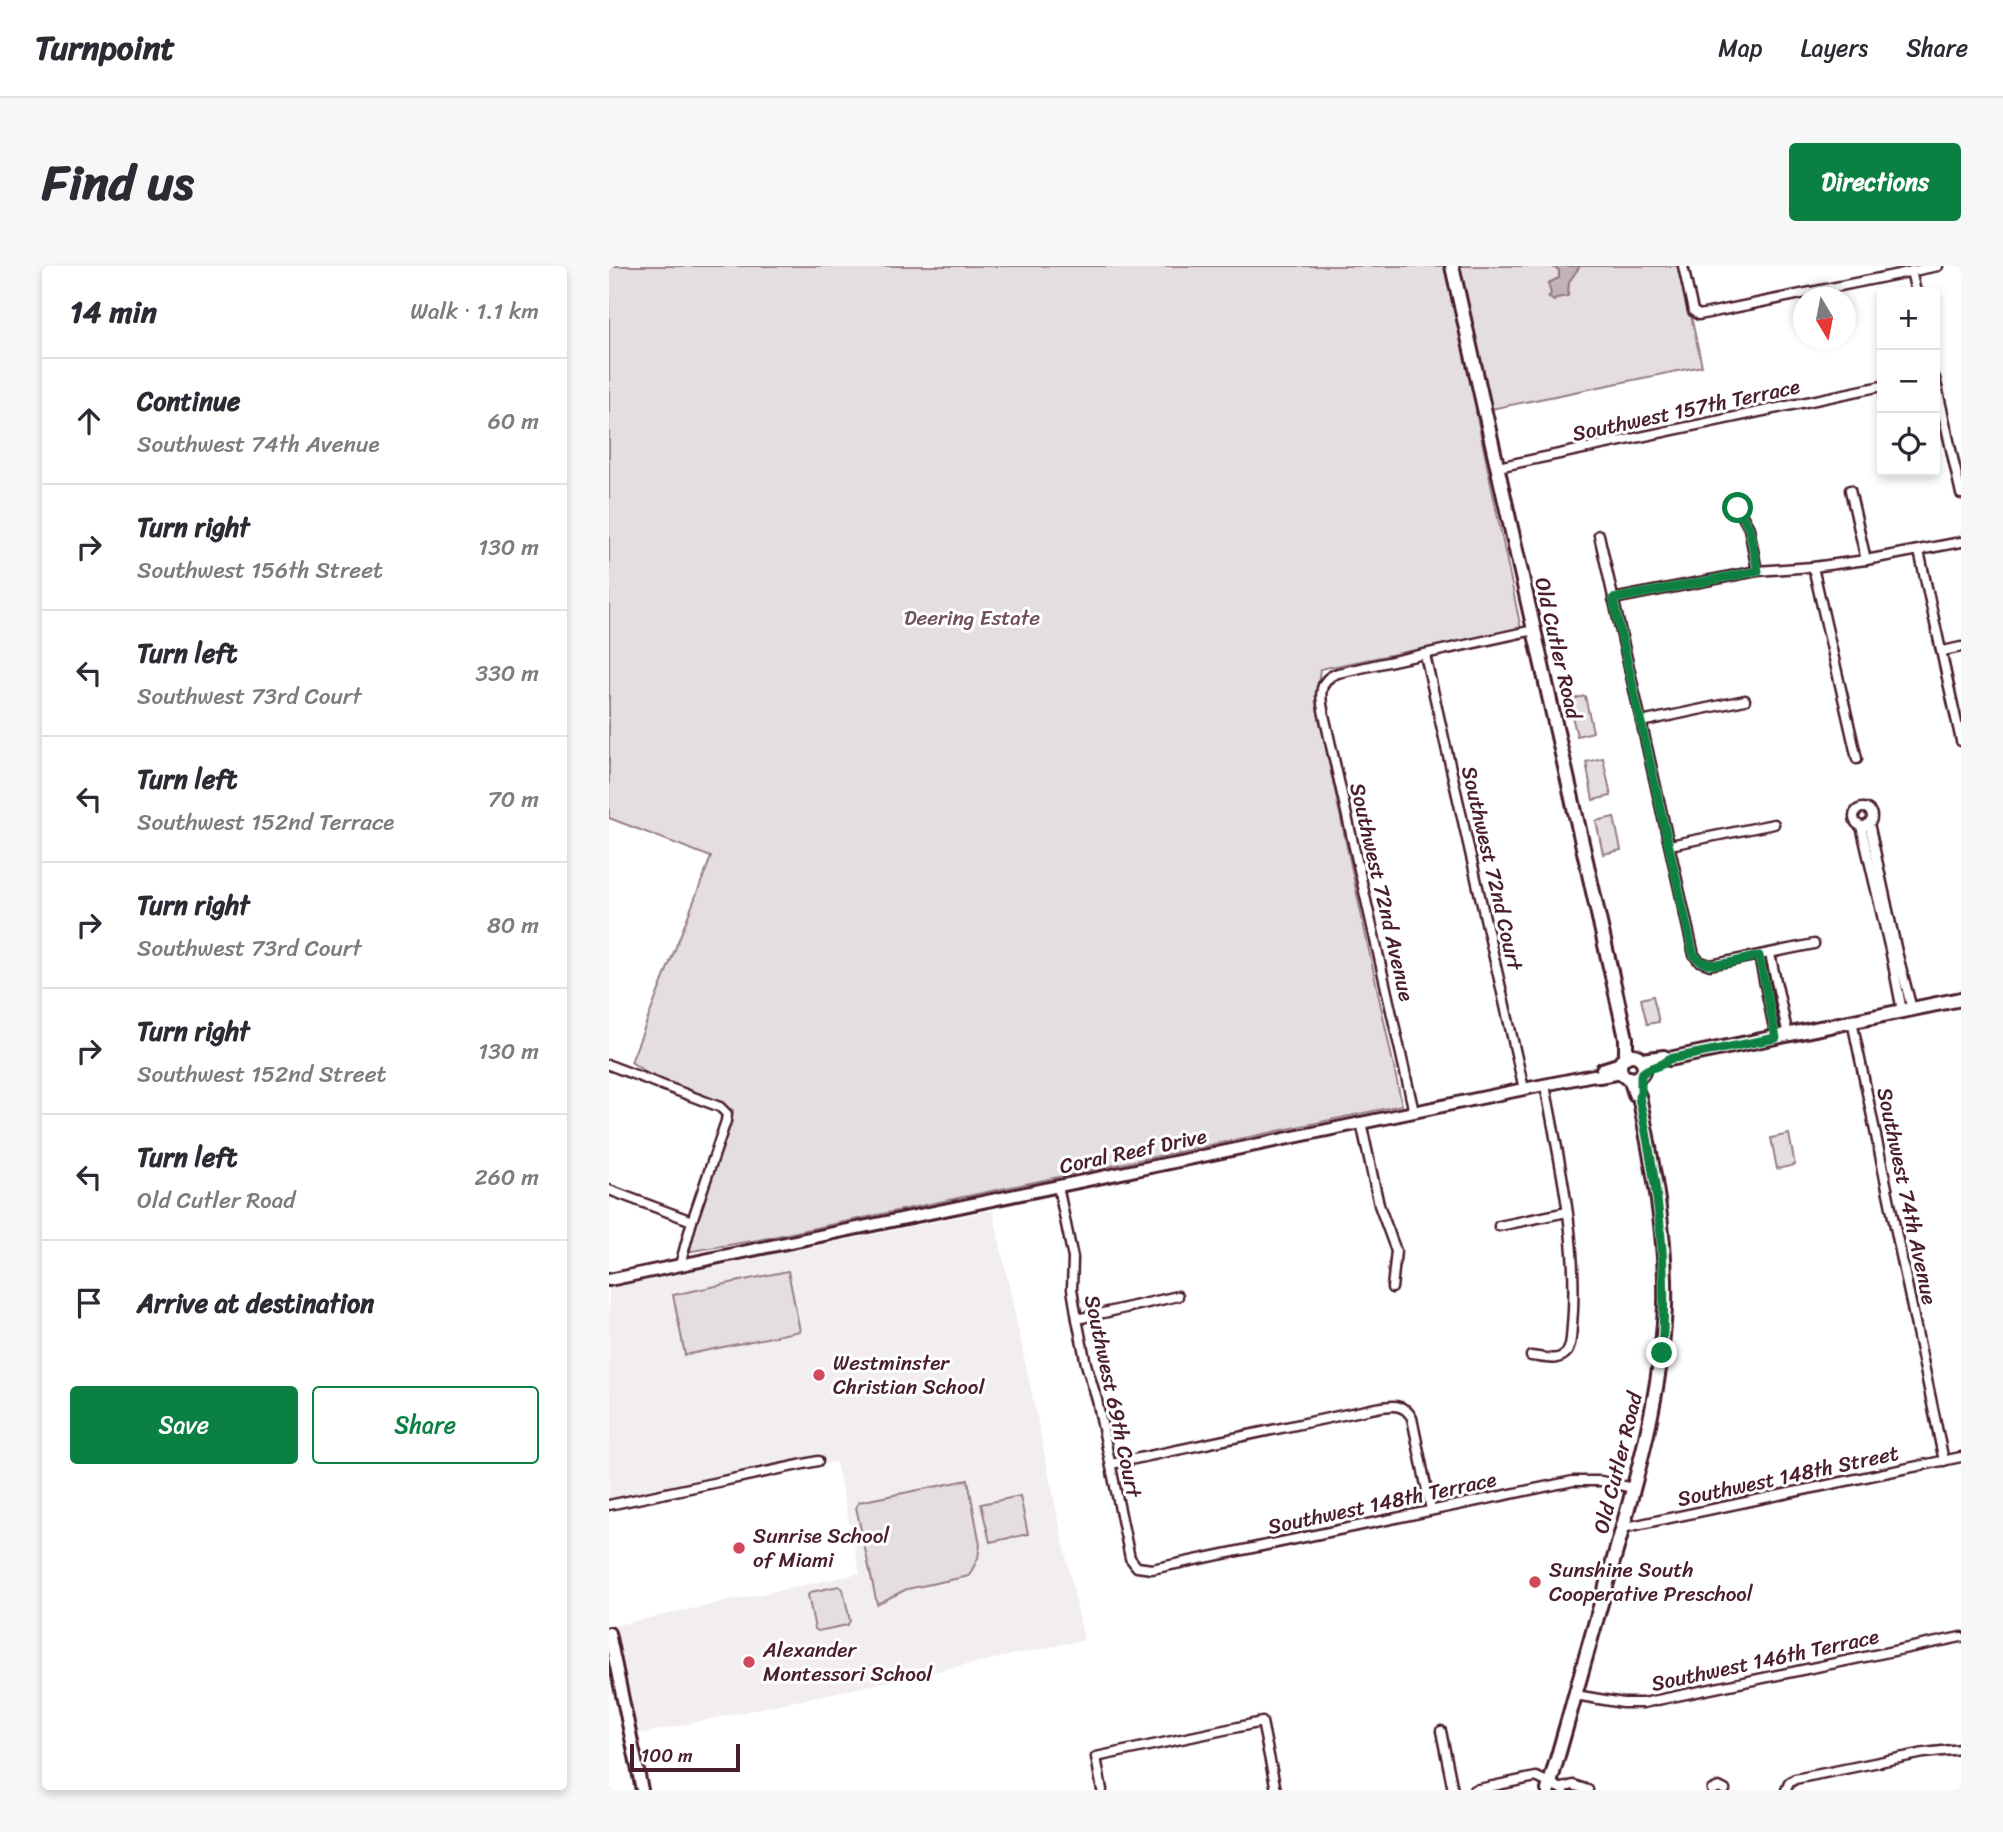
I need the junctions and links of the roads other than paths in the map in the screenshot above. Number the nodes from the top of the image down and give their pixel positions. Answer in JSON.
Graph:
{"nodes":[{"id":1,"x":1452,"y":266,"type":"edge"},
{"id":2,"x":1683,"y":266,"type":"edge"},
{"id":3,"x":1938,"y":266,"type":"edge"},
{"id":4,"x":1911,"y":271,"type":"junction"},
{"id":5,"x":1915,"y":287,"type":"edge"},
{"id":6,"x":1877,"y":387,"type":"edge"},
{"id":7,"x":1940,"y":400,"type":"edge"},
{"id":8,"x":1498,"y":467,"type":"junction"},
{"id":9,"x":1850,"y":490,"type":"dead end"},
{"id":10,"x":1961,"y":494,"type":"edge"},
{"id":11,"x":1738,"y":508,"type":"dead end"},
{"id":12,"x":1599,"y":535,"type":"dead end"},
{"id":13,"x":1961,"y":542,"type":"edge"},
{"id":14,"x":1919,"y":551,"type":"junction"},
{"id":15,"x":1866,"y":561,"type":"junction"},
{"id":16,"x":1813,"y":568,"type":"junction"},
{"id":17,"x":1758,"y":571,"type":"junction"},
{"id":18,"x":1613,"y":599,"type":"junction"},
{"id":19,"x":1534,"y":630,"type":"junction"},
{"id":20,"x":1961,"y":648,"type":"edge"},
{"id":21,"x":1943,"y":651,"type":"junction"},
{"id":22,"x":1426,"y":655,"type":"junction"},
{"id":23,"x":1745,"y":700,"type":"dead end"},
{"id":24,"x":1641,"y":722,"type":"junction"},
{"id":25,"x":1961,"y":741,"type":"edge"},
{"id":26,"x":1857,"y":759,"type":"dead end"},
{"id":27,"x":1774,"y":824,"type":"dead end"},
{"id":28,"x":1865,"y":825,"type":"dead end"},
{"id":29,"x":1670,"y":845,"type":"junction"},
{"id":30,"x":1814,"y":944,"type":"dead end"},
{"id":31,"x":1770,"y":954,"type":"junction"},
{"id":32,"x":1759,"y":956,"type":"junction"},
{"id":33,"x":1961,"y":999,"type":"edge"},
{"id":34,"x":1907,"y":1010,"type":"junction"},
{"id":35,"x":1852,"y":1021,"type":"junction"},
{"id":36,"x":1782,"y":1036,"type":"junction"},
{"id":37,"x":609,"y":1065,"type":"edge"},
{"id":38,"x":1633,"y":1067,"type":"junction"},
{"id":39,"x":1545,"y":1085,"type":"junction"},
{"id":40,"x":1524,"y":1089,"type":"junction"},
{"id":41,"x":1414,"y":1112,"type":"junction"},
{"id":42,"x":1361,"y":1122,"type":"junction"},
{"id":43,"x":1058,"y":1186,"type":"junction"},
{"id":44,"x":609,"y":1190,"type":"edge"},
{"id":45,"x":1567,"y":1212,"type":"junction"},
{"id":46,"x":692,"y":1221,"type":"junction"},
{"id":47,"x":1499,"y":1226,"type":"dead end"},
{"id":48,"x":680,"y":1265,"type":"junction"},
{"id":49,"x":609,"y":1280,"type":"edge"},
{"id":50,"x":1392,"y":1288,"type":"dead end"},
{"id":51,"x":1178,"y":1296,"type":"dead end"},
{"id":52,"x":1077,"y":1319,"type":"junction"},
{"id":53,"x":1531,"y":1356,"type":"dead end"},
{"id":54,"x":1961,"y":1457,"type":"edge"},
{"id":55,"x":818,"y":1461,"type":"dead end"},
{"id":56,"x":1944,"y":1461,"type":"junction"},
{"id":57,"x":1111,"y":1464,"type":"junction"},
{"id":58,"x":1633,"y":1488,"type":"junction"},
{"id":59,"x":609,"y":1505,"type":"edge"},
{"id":60,"x":1431,"y":1510,"type":"junction"},
{"id":61,"x":1622,"y":1528,"type":"junction"},
{"id":62,"x":1139,"y":1568,"type":"joint"},
{"id":63,"x":609,"y":1633,"type":"edge"},
{"id":64,"x":1961,"y":1637,"type":"edge"},
{"id":65,"x":1575,"y":1695,"type":"junction"},
{"id":66,"x":1441,"y":1731,"type":"dead end"},
{"id":67,"x":1961,"y":1749,"type":"edge"},
{"id":68,"x":1556,"y":1788,"type":"edge"},
{"id":69,"x":642,"y":1790,"type":"edge"},
{"id":70,"x":1103,"y":1790,"type":"edge"},
{"id":71,"x":1276,"y":1790,"type":"edge"},
{"id":72,"x":1453,"y":1790,"type":"edge"},
{"id":73,"x":1474,"y":1790,"type":"edge"},
{"id":74,"x":1588,"y":1790,"type":"edge"},
{"id":75,"x":1712,"y":1790,"type":"edge"},
{"id":76,"x":1725,"y":1790,"type":"edge"},
{"id":77,"x":1786,"y":1790,"type":"edge"}],
"edges":[{"from":1,"to":8,"type":"main road","name":"Old Cutler Road"},
{"from":2,"to":4,"type":"street"},
{"from":3,"to":4,"type":"street"},
{"from":4,"to":5,"type":"street"},
{"from":6,"to":8,"type":"street","name":"Southwest 157th Terrace"},
{"from":7,"to":10,"type":"street"},
{"from":8,"to":19,"type":"main road","name":"Old Cutler Road"},
{"from":9,"to":15,"type":"street"},
{"from":11,"to":17,"type":"street"},
{"from":12,"to":18,"type":"street"},
{"from":13,"to":14,"type":"street"},
{"from":14,"to":15,"type":"street"},
{"from":14,"to":21,"type":"street"},
{"from":15,"to":16,"type":"street"},
{"from":16,"to":17,"type":"street"},
{"from":16,"to":26,"type":"street"},
{"from":17,"to":18,"type":"street"},
{"from":18,"to":24,"type":"street"},
{"from":19,"to":22,"type":"street"},
{"from":19,"to":38,"type":"main road","name":"Old Cutler Road"},
{"from":20,"to":21,"type":"street"},
{"from":21,"to":25,"type":"street"},
{"from":22,"to":40,"type":"street","name":"Southwest 72nd Court"},
{"from":22,"to":41,"type":"street","name":"Southwest 72nd Avenue"},
{"from":23,"to":24,"type":"street"},
{"from":24,"to":29,"type":"street"},
{"from":27,"to":29,"type":"street"},
{"from":28,"to":34,"type":"street"},
{"from":29,"to":32,"type":"street"},
{"from":30,"to":31,"type":"street"},
{"from":31,"to":32,"type":"street"},
{"from":31,"to":36,"type":"street"},
{"from":32,"to":36,"type":"street"},
{"from":33,"to":34,"type":"main road"},
{"from":34,"to":35,"type":"main road"},
{"from":35,"to":36,"type":"main road"},
{"from":35,"to":56,"type":"street","name":"Southwest 74th Avenue"},
{"from":36,"to":38,"type":"main road"},
{"from":37,"to":46,"type":"street"},
{"from":38,"to":39,"type":"street","name":"Coral Reef Drive"},
{"from":38,"to":58,"type":"main road","name":"Old Cutler Road"},
{"from":39,"to":40,"type":"street","name":"Coral Reef Drive"},
{"from":39,"to":45,"type":"street"},
{"from":40,"to":41,"type":"street","name":"Coral Reef Drive"},
{"from":41,"to":42,"type":"street","name":"Coral Reef Drive"},
{"from":42,"to":43,"type":"street","name":"Coral Reef Drive"},
{"from":42,"to":50,"type":"street"},
{"from":43,"to":48,"type":"street","name":"Coral Reef Drive"},
{"from":43,"to":52,"type":"street","name":"Southwest 69th Court"},
{"from":44,"to":46,"type":"street"},
{"from":45,"to":47,"type":"street"},
{"from":45,"to":53,"type":"street"},
{"from":46,"to":48,"type":"street"},
{"from":48,"to":49,"type":"street","name":"Coral Reef Drive"},
{"from":51,"to":52,"type":"street"},
{"from":52,"to":57,"type":"street","name":"Southwest 69th Court"},
{"from":54,"to":56,"type":"street","name":"Southwest 148th Street"},
{"from":55,"to":59,"type":"street"},
{"from":56,"to":61,"type":"street","name":"Southwest 148th Street"},
{"from":57,"to":60,"type":"street"},
{"from":57,"to":62,"type":"street","name":"Southwest 69th Court"},
{"from":58,"to":60,"type":"street","name":"Southwest 148th Terrace"},
{"from":58,"to":61,"type":"main road","name":"Old Cutler Road"},
{"from":60,"to":62,"type":"street","name":"Southwest 148th Terrace"},
{"from":61,"to":65,"type":"main road","name":"Old Cutler Road"},
{"from":63,"to":69,"type":"street"},
{"from":64,"to":65,"type":"street","name":"Southwest 146th Terrace"},
{"from":65,"to":68,"type":"main road","name":"Old Cutler Road"},
{"from":66,"to":72,"type":"street"},
{"from":67,"to":77,"type":"street"},
{"from":68,"to":73,"type":"street"},
{"from":68,"to":74,"type":"street"},
{"from":70,"to":71,"type":"street"},
{"from":75,"to":76,"type":"street"}]}
